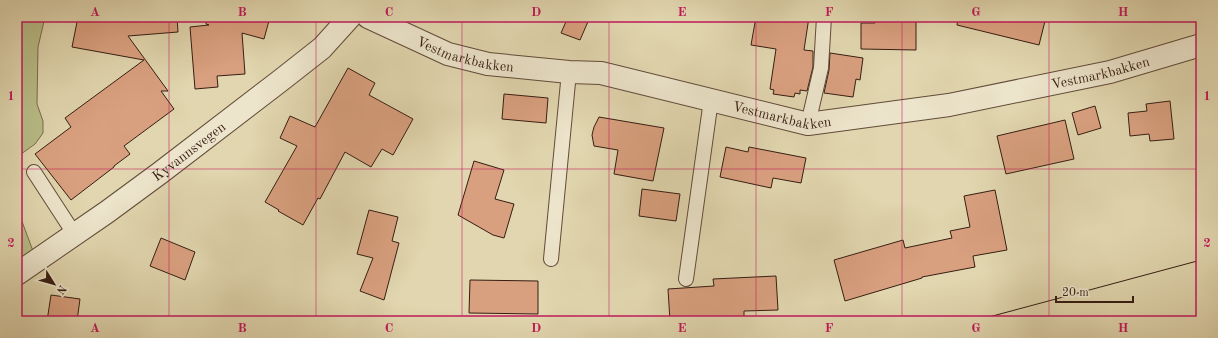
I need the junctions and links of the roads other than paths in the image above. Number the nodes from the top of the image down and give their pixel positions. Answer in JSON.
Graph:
{"nodes":[{"id":1,"x":350,"y":17,"type":"edge"},
{"id":2,"x":368,"y":17,"type":"edge"},
{"id":3,"x":824,"y":17,"type":"edge"},
{"id":4,"x":1201,"y":45,"type":"edge"},
{"id":5,"x":569,"y":72,"type":"junction"},
{"id":6,"x":711,"y":100,"type":"junction"},
{"id":7,"x":808,"y":124,"type":"junction"},
{"id":8,"x":34,"y":172,"type":"dead end"},
{"id":9,"x":75,"y":235,"type":"junction"},
{"id":10,"x":551,"y":259,"type":"dead end"},
{"id":11,"x":17,"y":274,"type":"edge"},
{"id":12,"x":686,"y":279,"type":"dead end"}],
"edges":[{"from":1,"to":9,"type":"street","name":"Kyvannsvegen"},
{"from":2,"to":5,"type":"street","name":"Vestmarkbakken"},
{"from":3,"to":7,"type":"lane"},
{"from":4,"to":7,"type":"street","name":"Vestmarkbakken"},
{"from":5,"to":6,"type":"street","name":"Vestmarkbakken"},
{"from":5,"to":10,"type":"lane"},
{"from":6,"to":7,"type":"street","name":"Vestmarkbakken"},
{"from":6,"to":12,"type":"lane"},
{"from":8,"to":9,"type":"lane"},
{"from":9,"to":11,"type":"street","name":"Kyvannsvegen"}]}
